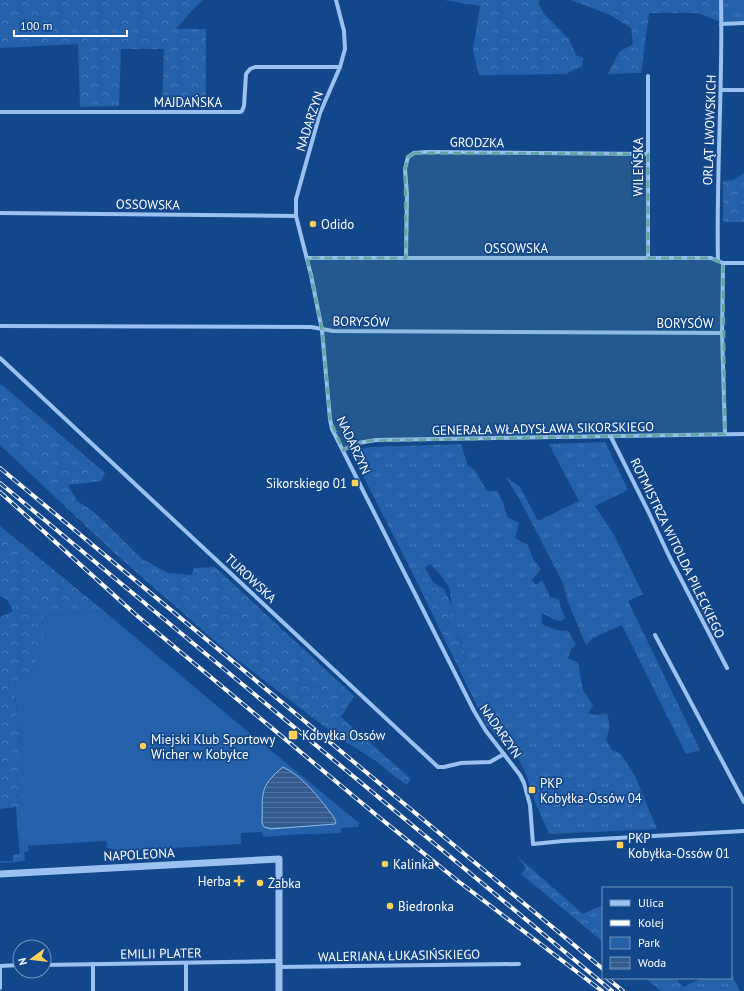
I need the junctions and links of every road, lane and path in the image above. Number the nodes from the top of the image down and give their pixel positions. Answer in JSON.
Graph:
{"nodes":[{"id":1,"x":336,"y":0,"type":"edge"},
{"id":2,"x":721,"y":0,"type":"edge"},
{"id":3,"x":744,"y":23,"type":"edge"},
{"id":4,"x":721,"y":24,"type":"junction"},
{"id":5,"x":340,"y":67,"type":"junction"},
{"id":6,"x":648,"y":76,"type":"dead end"},
{"id":7,"x":721,"y":90,"type":"junction"},
{"id":8,"x":744,"y":90,"type":"edge"},
{"id":9,"x":0,"y":112,"type":"edge"},
{"id":10,"x":648,"y":154,"type":"junction"},
{"id":11,"x":0,"y":213,"type":"edge"},
{"id":12,"x":296,"y":216,"type":"junction"},
{"id":13,"x":307,"y":258,"type":"junction"},
{"id":14,"x":406,"y":258,"type":"junction"},
{"id":15,"x":648,"y":258,"type":"junction"},
{"id":16,"x":718,"y":261,"type":"junction"},
{"id":17,"x":724,"y":263,"type":"junction"},
{"id":18,"x":744,"y":263,"type":"edge"},
{"id":19,"x":0,"y":326,"type":"edge"},
{"id":20,"x":322,"y":330,"type":"junction"},
{"id":21,"x":722,"y":332,"type":"junction"},
{"id":22,"x":0,"y":358,"type":"edge"},
{"id":23,"x":725,"y":434,"type":"junction"},
{"id":24,"x":744,"y":434,"type":"edge"},
{"id":25,"x":611,"y":437,"type":"junction"},
{"id":26,"x":343,"y":450,"type":"junction"},
{"id":27,"x":655,"y":635,"type":"dead end"},
{"id":28,"x":727,"y":668,"type":"dead end"},
{"id":29,"x":504,"y":754,"type":"junction"},
{"id":30,"x":744,"y":802,"type":"edge"},
{"id":31,"x":744,"y":831,"type":"edge"},
{"id":32,"x":0,"y":874,"type":"edge"},
{"id":33,"x":186,"y":963,"type":"junction"},
{"id":34,"x":93,"y":964,"type":"junction"},
{"id":35,"x":279,"y":964,"type":"junction"},
{"id":36,"x":519,"y":964,"type":"dead end"},
{"id":37,"x":12,"y":965,"type":"edge"},
{"id":38,"x":52,"y":965,"type":"edge"},
{"id":39,"x":0,"y":966,"type":"edge"},
{"id":40,"x":0,"y":988,"type":"edge"},
{"id":41,"x":93,"y":991,"type":"edge"},
{"id":42,"x":186,"y":991,"type":"edge"},
{"id":43,"x":279,"y":991,"type":"edge"}],
"edges":[{"from":1,"to":5,"type":"street","name":"NADARZYN"},
{"from":2,"to":4,"type":"street","name":"ORLĄT LWOWSKICH"},
{"from":3,"to":4,"type":"street"},
{"from":4,"to":7,"type":"street","name":"ORLĄT LWOWSKICH"},
{"from":5,"to":9,"type":"street","name":"MAJDAŃSKA"},
{"from":5,"to":12,"type":"street","name":"NADARZYN"},
{"from":6,"to":10,"type":"street","name":"WILEŃSKA"},
{"from":7,"to":8,"type":"street"},
{"from":7,"to":16,"type":"street","name":"ORLĄT LWOWSKICH"},
{"from":10,"to":14,"type":"street","name":"GRODZKA"},
{"from":10,"to":15,"type":"street","name":"WILEŃSKA"},
{"from":11,"to":12,"type":"street","name":"OSSOWSKA"},
{"from":12,"to":13,"type":"street","name":"NADARZYN"},
{"from":13,"to":14,"type":"street","name":"OSSOWSKA"},
{"from":13,"to":20,"type":"street","name":"NADARZYN"},
{"from":14,"to":15,"type":"street","name":"OSSOWSKA"},
{"from":15,"to":16,"type":"street","name":"OSSOWSKA"},
{"from":16,"to":17,"type":"street","name":"OSSOWSKA"},
{"from":17,"to":18,"type":"street","name":"OSSOWSKA"},
{"from":17,"to":21,"type":"street"},
{"from":19,"to":20,"type":"street","name":"BORYSÓW"},
{"from":20,"to":21,"type":"street","name":"BORYSÓW"},
{"from":20,"to":26,"type":"street","name":"NADARZYN"},
{"from":21,"to":23,"type":"street"},
{"from":22,"to":29,"type":"street","name":"TUROWSKA"},
{"from":23,"to":24,"type":"street","name":"GENERAŁA WŁADYSŁAWA SIKORSKIEGO"},
{"from":23,"to":25,"type":"street","name":"GENERAŁA WŁADYSŁAWA SIKORSKIEGO"},
{"from":25,"to":26,"type":"street","name":"GENERAŁA WŁADYSŁAWA SIKORSKIEGO"},
{"from":25,"to":28,"type":"street","name":"ROTMISTRZA WITOLDA PILECKIEGO"},
{"from":26,"to":29,"type":"street","name":"NADARZYN"},
{"from":27,"to":30,"type":"street"},
{"from":29,"to":31,"type":"street","name":"NADARZYN"},
{"from":32,"to":35,"type":"street","name":"NAPOLEONA"},
{"from":33,"to":34,"type":"street","name":"EMILII PLATER"},
{"from":33,"to":35,"type":"street","name":"EMILII PLATER"},
{"from":33,"to":42,"type":"street"},
{"from":34,"to":38,"type":"street","name":"EMILII PLATER"},
{"from":34,"to":41,"type":"street"},
{"from":35,"to":36,"type":"street","name":"WALERIANA ŁUKASIŃSKIEGO"},
{"from":35,"to":43,"type":"street"},
{"from":37,"to":39,"type":"street"},
{"from":39,"to":40,"type":"street"}]}
